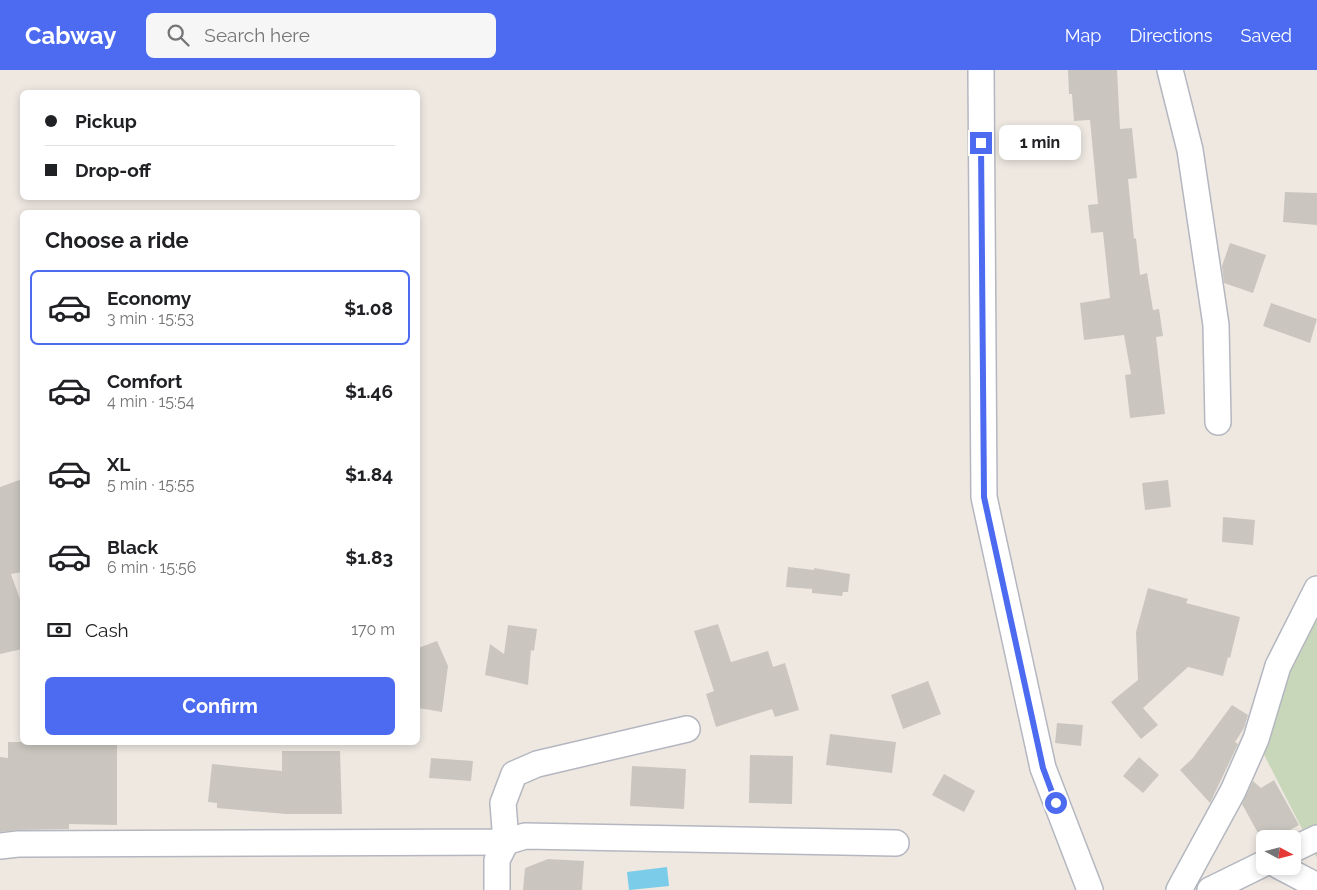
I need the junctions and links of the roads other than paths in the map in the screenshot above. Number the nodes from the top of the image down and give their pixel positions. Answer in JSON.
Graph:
{"nodes":[{"id":1,"x":980,"y":70,"type":"edge"},
{"id":2,"x":1170,"y":70,"type":"edge"},
{"id":3,"x":1218,"y":422,"type":"dead end"},
{"id":4,"x":1317,"y":589,"type":"edge"},
{"id":5,"x":687,"y":729,"type":"dead end"},
{"id":6,"x":1317,"y":838,"type":"edge"},
{"id":7,"x":506,"y":842,"type":"junction"},
{"id":8,"x":896,"y":842,"type":"dead end"},
{"id":9,"x":0,"y":846,"type":"edge"},
{"id":10,"x":1301,"y":846,"type":"edge"},
{"id":11,"x":1256,"y":867,"type":"edge"},
{"id":12,"x":1296,"y":875,"type":"edge"},
{"id":13,"x":1317,"y":886,"type":"edge"},
{"id":14,"x":497,"y":890,"type":"edge"},
{"id":15,"x":1090,"y":890,"type":"edge"},
{"id":16,"x":1179,"y":890,"type":"edge"},
{"id":17,"x":1210,"y":890,"type":"edge"}],
"edges":[{"from":1,"to":15,"type":"street"},
{"from":2,"to":3,"type":"street"},
{"from":4,"to":16,"type":"street"},
{"from":5,"to":7,"type":"street"},
{"from":6,"to":10,"type":"street"},
{"from":7,"to":8,"type":"street"},
{"from":7,"to":9,"type":"street"},
{"from":7,"to":14,"type":"street"},
{"from":11,"to":17,"type":"street"},
{"from":12,"to":13,"type":"street"}]}
